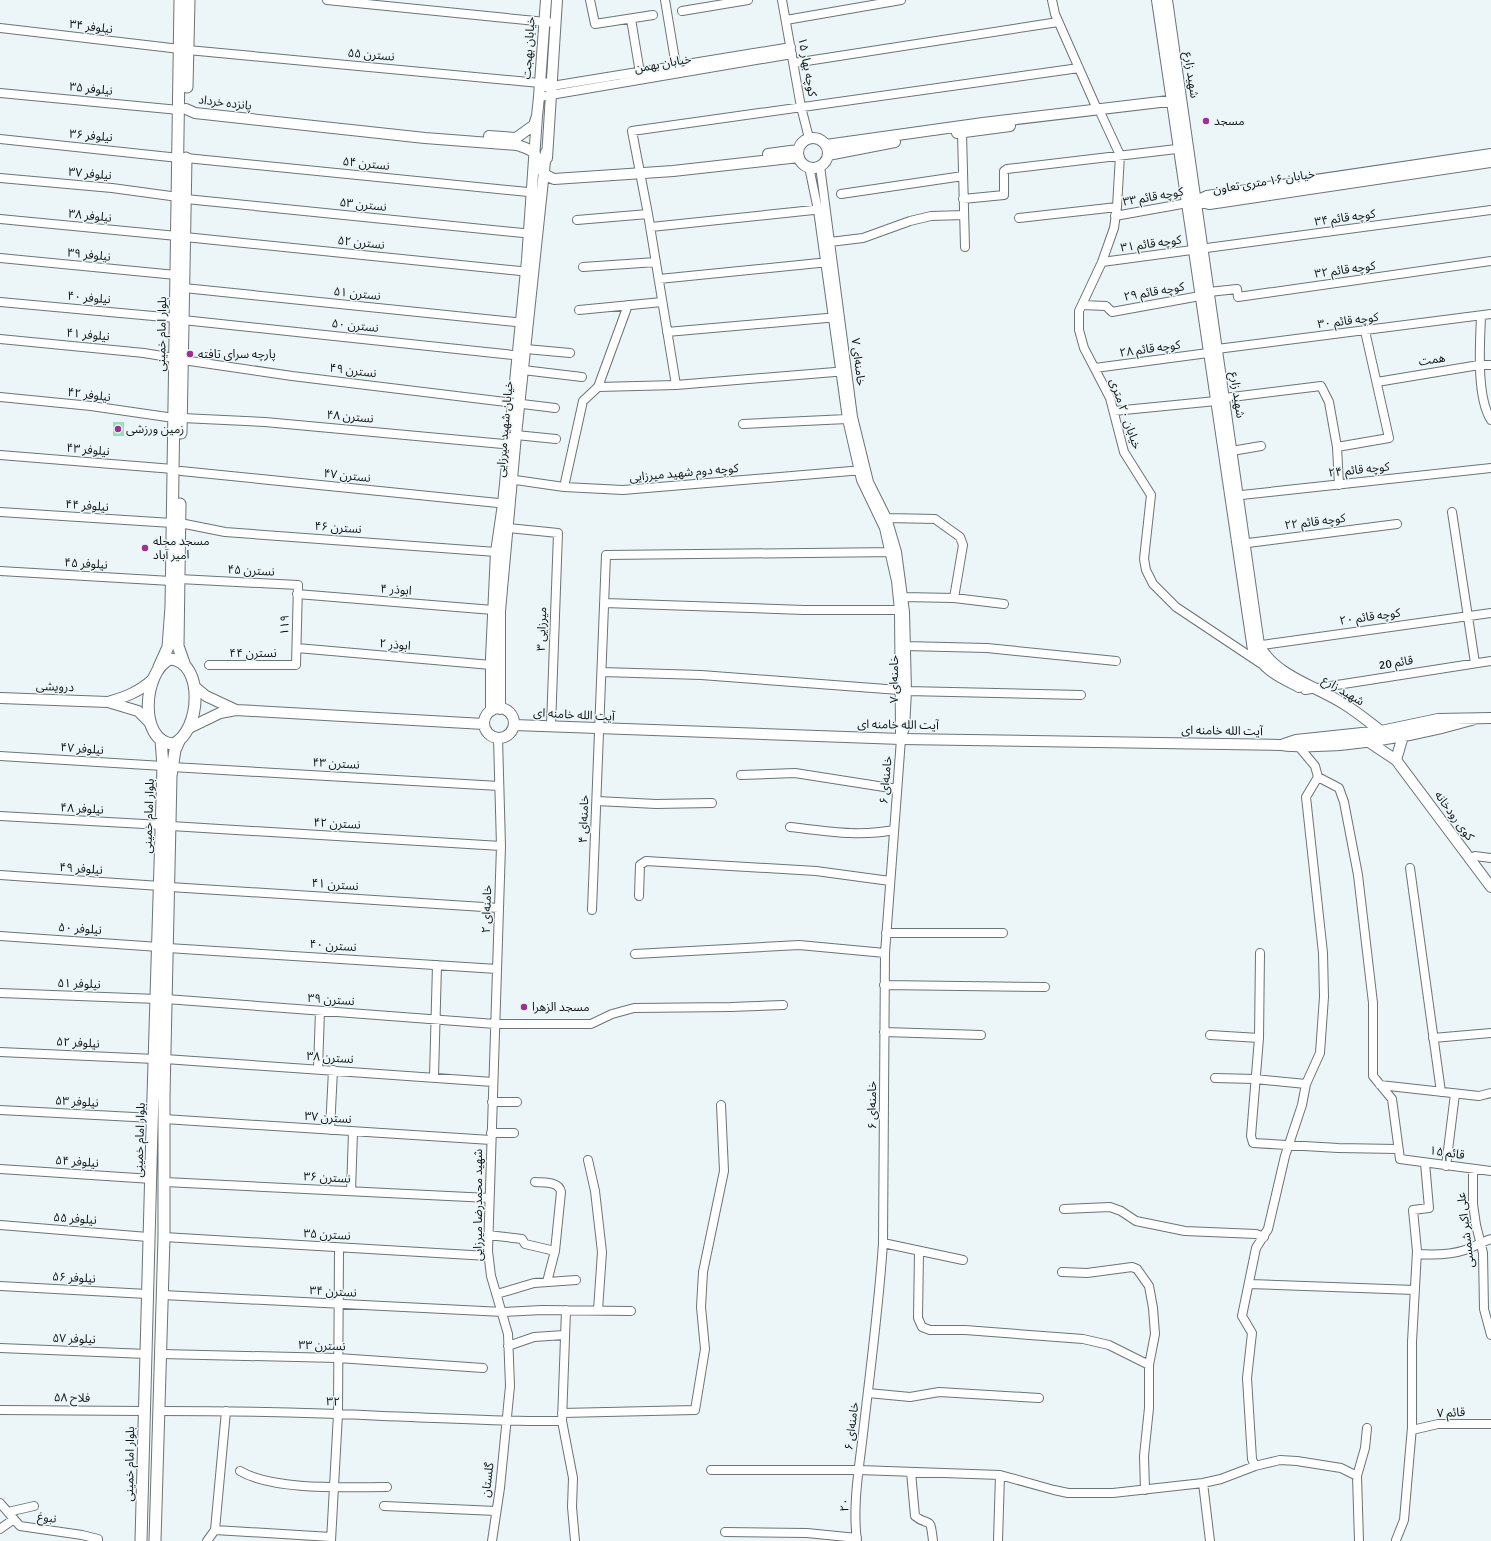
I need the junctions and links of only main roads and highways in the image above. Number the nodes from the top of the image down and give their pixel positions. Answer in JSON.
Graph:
{"nodes":[{"id":1,"x":180,"y":0,"type":"edge"},
{"id":2,"x":189,"y":0,"type":"edge"},
{"id":3,"x":184,"y":50,"type":"junction"},
{"id":4,"x":181,"y":237,"type":"junction"},
{"id":5,"x":179,"y":319,"type":"junction"},
{"id":6,"x":175,"y":580,"type":"junction"},
{"id":7,"x":185,"y":666,"type":"junction"},
{"id":8,"x":159,"y":667,"type":"junction"},
{"id":9,"x":161,"y":740,"type":"junction"},
{"id":10,"x":179,"y":741,"type":"junction"},
{"id":11,"x":168,"y":767,"type":"junction"},
{"id":12,"x":158,"y":1118,"type":"junction"},
{"id":13,"x":143,"y":1469,"type":"junction"},
{"id":14,"x":157,"y":1470,"type":"junction"},
{"id":15,"x":141,"y":1541,"type":"edge"},
{"id":16,"x":155,"y":1541,"type":"edge"}],
"edges":[{"from":1,"to":3,"type":"main road","name":"بلوار امام خمینی"},
{"from":2,"to":3,"type":"main road","name":"بلوار امام خمینی"},
{"from":3,"to":4,"type":"main road","name":"بلوار امام خمینی"},
{"from":4,"to":5,"type":"main road","name":"بلوار امام خمینی"},
{"from":4,"to":5,"type":"main road","name":"بلوار امام خمینی"},
{"from":5,"to":6,"type":"main road","name":"بلوار امام خمینی"},
{"from":6,"to":7,"type":"main road","name":"بلوار امام خمینی"},
{"from":6,"to":8,"type":"main road","name":"بلوار امام خمینی"},
{"from":7,"to":8,"type":"main road"},
{"from":7,"to":10,"type":"main road","name":"بلوار امام خمینی"},
{"from":8,"to":9,"type":"main road","name":"بلوار امام خمینی"},
{"from":9,"to":10,"type":"main road"},
{"from":9,"to":11,"type":"main road","name":"بلوار امام خمینی"},
{"from":10,"to":11,"type":"main road","name":"بلوار امام خمینی"},
{"from":11,"to":12,"type":"main road","name":"بلوار امام خمینی"},
{"from":12,"to":13,"type":"main road","name":"بلوار امام خمینی"},
{"from":12,"to":14,"type":"main road","name":"بلوار امام خمینی"},
{"from":13,"to":14,"type":"main road"},
{"from":13,"to":15,"type":"main road","name":"بلوار امام خمینی"},
{"from":14,"to":16,"type":"main road","name":"بلوار امام خمینی"}]}
